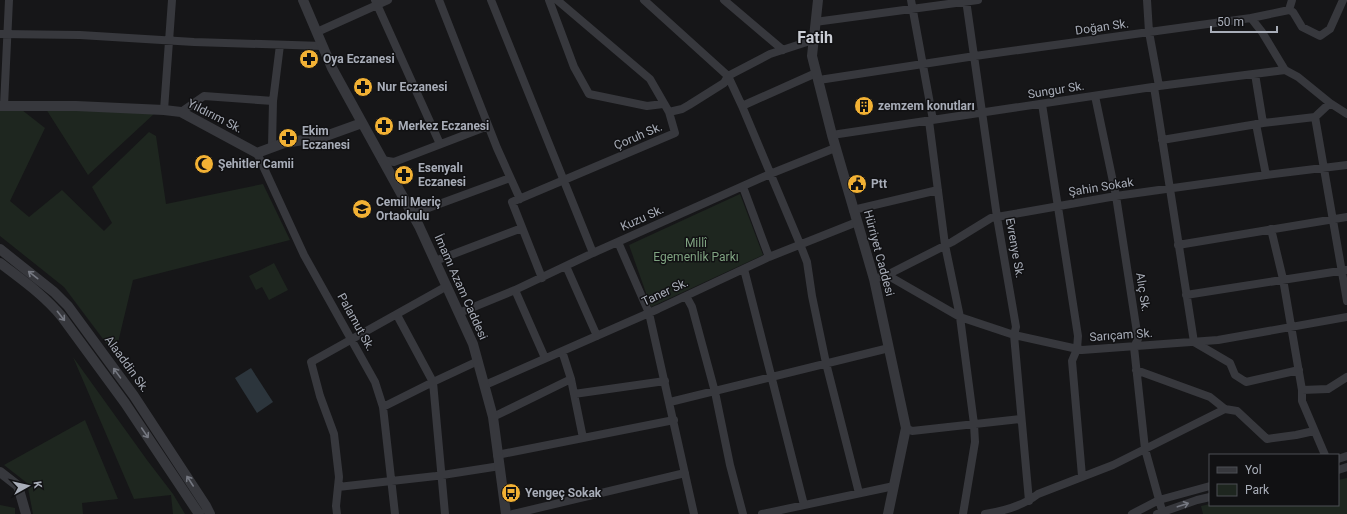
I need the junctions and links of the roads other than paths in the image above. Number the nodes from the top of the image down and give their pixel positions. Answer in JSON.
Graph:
{"nodes":[{"id":1,"x":9,"y":0,"type":"edge"},
{"id":2,"x":172,"y":0,"type":"edge"},
{"id":3,"x":303,"y":0,"type":"edge"},
{"id":4,"x":388,"y":0,"type":"edge"},
{"id":5,"x":439,"y":0,"type":"edge"},
{"id":6,"x":491,"y":0,"type":"edge"},
{"id":7,"x":549,"y":0,"type":"edge"},
{"id":8,"x":557,"y":0,"type":"edge"},
{"id":9,"x":644,"y":0,"type":"edge"},
{"id":10,"x":724,"y":0,"type":"edge"},
{"id":11,"x":911,"y":0,"type":"edge"},
{"id":12,"x":978,"y":0,"type":"edge"},
{"id":13,"x":1147,"y":0,"type":"edge"},
{"id":14,"x":1292,"y":0,"type":"edge"},
{"id":15,"x":1344,"y":0,"type":"edge"},
{"id":16,"x":816,"y":1,"type":"edge"},
{"id":17,"x":966,"y":1,"type":"edge"},
{"id":18,"x":376,"y":2,"type":"edge"},
{"id":19,"x":912,"y":9,"type":"junction"},
{"id":20,"x":1289,"y":10,"type":"junction"},
{"id":21,"x":1251,"y":18,"type":"junction"},
{"id":22,"x":815,"y":22,"type":"junction"},
{"id":23,"x":317,"y":32,"type":"junction"},
{"id":24,"x":1149,"y":32,"type":"junction"},
{"id":25,"x":4,"y":34,"type":"edge"},
{"id":26,"x":813,"y":40,"type":"junction"},
{"id":27,"x":168,"y":41,"type":"junction"},
{"id":28,"x":280,"y":45,"type":"junction"},
{"id":29,"x":323,"y":46,"type":"junction"},
{"id":30,"x":784,"y":50,"type":"junction"},
{"id":31,"x":974,"y":56,"type":"junction"},
{"id":32,"x":924,"y":65,"type":"junction"},
{"id":33,"x":1285,"y":70,"type":"junction"},
{"id":34,"x":1255,"y":74,"type":"junction"},
{"id":35,"x":728,"y":76,"type":"junction"},
{"id":36,"x":818,"y":77,"type":"junction"},
{"id":37,"x":1156,"y":86,"type":"junction"},
{"id":38,"x":1095,"y":96,"type":"junction"},
{"id":39,"x":273,"y":101,"type":"junction"},
{"id":40,"x":1330,"y":103,"type":"junction"},
{"id":41,"x":663,"y":104,"type":"junction"},
{"id":42,"x":1042,"y":104,"type":"junction"},
{"id":43,"x":2,"y":106,"type":"edge"},
{"id":44,"x":742,"y":106,"type":"junction"},
{"id":45,"x":164,"y":110,"type":"junction"},
{"id":46,"x":181,"y":112,"type":"junction"},
{"id":47,"x":669,"y":112,"type":"junction"},
{"id":48,"x":983,"y":113,"type":"junction"},
{"id":49,"x":1347,"y":114,"type":"edge"},
{"id":50,"x":1315,"y":117,"type":"junction"},
{"id":51,"x":931,"y":121,"type":"junction"},
{"id":52,"x":362,"y":123,"type":"junction"},
{"id":53,"x":1259,"y":123,"type":"junction"},
{"id":54,"x":488,"y":126,"type":"junction"},
{"id":55,"x":832,"y":135,"type":"junction"},
{"id":56,"x":1162,"y":140,"type":"junction"},
{"id":57,"x":440,"y":144,"type":"junction"},
{"id":58,"x":272,"y":147,"type":"junction"},
{"id":59,"x":835,"y":148,"type":"junction"},
{"id":60,"x":257,"y":153,"type":"junction"},
{"id":61,"x":382,"y":160,"type":"junction"},
{"id":62,"x":1347,"y":165,"type":"edge"},
{"id":63,"x":1323,"y":167,"type":"junction"},
{"id":64,"x":770,"y":174,"type":"junction"},
{"id":65,"x":1266,"y":175,"type":"junction"},
{"id":66,"x":510,"y":178,"type":"junction"},
{"id":67,"x":565,"y":180,"type":"junction"},
{"id":68,"x":743,"y":187,"type":"junction"},
{"id":69,"x":1170,"y":189,"type":"junction"},
{"id":70,"x":938,"y":190,"type":"junction"},
{"id":71,"x":1116,"y":196,"type":"junction"},
{"id":72,"x":520,"y":199,"type":"junction"},
{"id":73,"x":1057,"y":206,"type":"junction"},
{"id":74,"x":853,"y":210,"type":"junction"},
{"id":75,"x":412,"y":214,"type":"junction"},
{"id":76,"x":998,"y":217,"type":"junction"},
{"id":77,"x":1347,"y":217,"type":"edge"},
{"id":78,"x":1333,"y":219,"type":"junction"},
{"id":79,"x":857,"y":222,"type":"junction"},
{"id":80,"x":522,"y":228,"type":"junction"},
{"id":81,"x":1271,"y":229,"type":"junction"},
{"id":82,"x":618,"y":242,"type":"junction"},
{"id":83,"x":800,"y":244,"type":"junction"},
{"id":84,"x":945,"y":245,"type":"junction"},
{"id":85,"x":1178,"y":245,"type":"junction"},
{"id":86,"x":0,"y":249,"type":"edge"},
{"id":87,"x":593,"y":253,"type":"junction"},
{"id":88,"x":769,"y":257,"type":"junction"},
{"id":89,"x":435,"y":261,"type":"junction"},
{"id":90,"x":0,"y":263,"type":"edge"},
{"id":91,"x":566,"y":266,"type":"junction"},
{"id":92,"x":744,"y":269,"type":"junction"},
{"id":93,"x":1345,"y":270,"type":"edge"},
{"id":94,"x":887,"y":274,"type":"junction"},
{"id":95,"x":542,"y":278,"type":"junction"},
{"id":96,"x":874,"y":279,"type":"junction"},
{"id":97,"x":1283,"y":280,"type":"junction"},
{"id":98,"x":447,"y":286,"type":"junction"},
{"id":99,"x":515,"y":290,"type":"junction"},
{"id":100,"x":1186,"y":295,"type":"junction"},
{"id":101,"x":686,"y":296,"type":"junction"},
{"id":102,"x":1347,"y":301,"type":"edge"},
{"id":103,"x":459,"y":313,"type":"junction"},
{"id":104,"x":649,"y":313,"type":"junction"},
{"id":105,"x":397,"y":315,"type":"junction"},
{"id":106,"x":960,"y":317,"type":"junction"},
{"id":107,"x":1347,"y":317,"type":"edge"},
{"id":108,"x":1291,"y":327,"type":"junction"},
{"id":109,"x":1014,"y":335,"type":"junction"},
{"id":110,"x":597,"y":336,"type":"junction"},
{"id":111,"x":353,"y":340,"type":"junction"},
{"id":112,"x":1194,"y":342,"type":"junction"},
{"id":113,"x":1134,"y":347,"type":"junction"},
{"id":114,"x":889,"y":348,"type":"junction"},
{"id":115,"x":1077,"y":349,"type":"junction"},
{"id":116,"x":562,"y":351,"type":"junction"},
{"id":117,"x":545,"y":358,"type":"junction"},
{"id":118,"x":478,"y":361,"type":"junction"},
{"id":119,"x":826,"y":364,"type":"junction"},
{"id":120,"x":1136,"y":370,"type":"junction"},
{"id":121,"x":1299,"y":370,"type":"junction"},
{"id":122,"x":1347,"y":376,"type":"edge"},
{"id":123,"x":772,"y":377,"type":"junction"},
{"id":124,"x":571,"y":379,"type":"junction"},
{"id":125,"x":665,"y":381,"type":"junction"},
{"id":126,"x":433,"y":382,"type":"junction"},
{"id":127,"x":485,"y":385,"type":"junction"},
{"id":128,"x":1302,"y":390,"type":"junction"},
{"id":129,"x":715,"y":392,"type":"junction"},
{"id":130,"x":574,"y":394,"type":"junction"},
{"id":131,"x":134,"y":396,"type":"junction"},
{"id":132,"x":670,"y":402,"type":"junction"},
{"id":133,"x":125,"y":403,"type":"junction"},
{"id":134,"x":141,"y":407,"type":"junction"},
{"id":135,"x":384,"y":407,"type":"junction"},
{"id":136,"x":1225,"y":409,"type":"junction"},
{"id":137,"x":132,"y":414,"type":"junction"},
{"id":138,"x":493,"y":417,"type":"junction"},
{"id":139,"x":1021,"y":418,"type":"junction"},
{"id":140,"x":674,"y":420,"type":"junction"},
{"id":141,"x":974,"y":424,"type":"junction"},
{"id":142,"x":906,"y":428,"type":"junction"},
{"id":143,"x":1314,"y":431,"type":"junction"},
{"id":144,"x":583,"y":438,"type":"junction"},
{"id":145,"x":1145,"y":449,"type":"junction"},
{"id":146,"x":1325,"y":454,"type":"edge"},
{"id":147,"x":497,"y":455,"type":"junction"},
{"id":148,"x":500,"y":466,"type":"junction"},
{"id":149,"x":0,"y":472,"type":"edge"},
{"id":150,"x":685,"y":473,"type":"junction"},
{"id":151,"x":441,"y":475,"type":"junction"},
{"id":152,"x":1082,"y":476,"type":"junction"},
{"id":153,"x":392,"y":481,"type":"junction"},
{"id":154,"x":894,"y":486,"type":"junction"},
{"id":155,"x":1209,"y":486,"type":"edge"},
{"id":156,"x":338,"y":487,"type":"junction"},
{"id":157,"x":859,"y":493,"type":"junction"},
{"id":158,"x":1209,"y":497,"type":"edge"},
{"id":159,"x":1159,"y":500,"type":"junction"},
{"id":160,"x":1029,"y":501,"type":"junction"},
{"id":161,"x":804,"y":505,"type":"junction"},
{"id":162,"x":1161,"y":513,"type":"edge"},
{"id":163,"x":26,"y":514,"type":"edge"},
{"id":164,"x":199,"y":514,"type":"edge"},
{"id":165,"x":210,"y":514,"type":"edge"},
{"id":166,"x":337,"y":514,"type":"edge"},
{"id":167,"x":395,"y":514,"type":"edge"},
{"id":168,"x":445,"y":514,"type":"edge"},
{"id":169,"x":506,"y":514,"type":"edge"},
{"id":170,"x":513,"y":514,"type":"edge"},
{"id":171,"x":694,"y":514,"type":"edge"},
{"id":172,"x":743,"y":514,"type":"edge"},
{"id":173,"x":762,"y":514,"type":"edge"},
{"id":174,"x":888,"y":514,"type":"edge"},
{"id":175,"x":963,"y":514,"type":"edge"},
{"id":176,"x":985,"y":514,"type":"edge"},
{"id":177,"x":1132,"y":514,"type":"edge"}],
"edges":[{"from":1,"to":25,"type":"street"},
{"from":2,"to":27,"type":"street"},
{"from":3,"to":23,"type":"street","name":"İmamı Azam Caddesi"},
{"from":4,"to":18,"type":"street"},
{"from":5,"to":54,"type":"street"},
{"from":6,"to":67,"type":"street"},
{"from":7,"to":41,"type":"street"},
{"from":8,"to":41,"type":"street","name":"Çoruh Sk."},
{"from":9,"to":35,"type":"street"},
{"from":10,"to":30,"type":"street"},
{"from":11,"to":19,"type":"street"},
{"from":12,"to":17,"type":"street"},
{"from":13,"to":24,"type":"street"},
{"from":14,"to":20,"type":"street"},
{"from":15,"to":20,"type":"street"},
{"from":16,"to":22,"type":"street","name":"Hürriyet Caddesi"},
{"from":17,"to":19,"type":"street"},
{"from":17,"to":31,"type":"street","name":"Evrenye Sk."},
{"from":18,"to":23,"type":"street"},
{"from":18,"to":57,"type":"street"},
{"from":19,"to":22,"type":"street"},
{"from":19,"to":32,"type":"street"},
{"from":20,"to":21,"type":"street","name":"Doğan Sk."},
{"from":21,"to":24,"type":"street","name":"Doğan Sk."},
{"from":21,"to":33,"type":"street"},
{"from":22,"to":26,"type":"street","name":"Hürriyet Caddesi"},
{"from":23,"to":29,"type":"street","name":"İmamı Azam Caddesi"},
{"from":24,"to":31,"type":"street","name":"Doğan Sk."},
{"from":24,"to":37,"type":"street"},
{"from":25,"to":27,"type":"street"},
{"from":25,"to":43,"type":"street"},
{"from":26,"to":30,"type":"street"},
{"from":26,"to":36,"type":"street","name":"Hürriyet Caddesi"},
{"from":27,"to":28,"type":"street"},
{"from":27,"to":45,"type":"street"},
{"from":28,"to":29,"type":"street"},
{"from":28,"to":39,"type":"street"},
{"from":29,"to":52,"type":"street","name":"İmamı Azam Caddesi"},
{"from":30,"to":35,"type":"street"},
{"from":31,"to":32,"type":"street","name":"Doğan Sk."},
{"from":31,"to":48,"type":"street","name":"Evrenye Sk."},
{"from":32,"to":36,"type":"street","name":"Doğan Sk."},
{"from":32,"to":51,"type":"street"},
{"from":33,"to":34,"type":"street","name":"Sungur Sk."},
{"from":33,"to":40,"type":"street"},
{"from":34,"to":37,"type":"street","name":"Sungur Sk."},
{"from":34,"to":53,"type":"street"},
{"from":35,"to":44,"type":"street"},
{"from":35,"to":47,"type":"street"},
{"from":36,"to":44,"type":"street","name":"Doğan Sk."},
{"from":36,"to":55,"type":"street","name":"Hürriyet Caddesi"},
{"from":37,"to":38,"type":"street","name":"Sungur Sk."},
{"from":37,"to":56,"type":"street"},
{"from":38,"to":42,"type":"street","name":"Sungur Sk."},
{"from":38,"to":71,"type":"street","name":"Alıç Sk."},
{"from":39,"to":46,"type":"street"},
{"from":39,"to":58,"type":"street"},
{"from":40,"to":49,"type":"street"},
{"from":40,"to":50,"type":"street"},
{"from":41,"to":47,"type":"street","name":"Çoruh Sk."},
{"from":42,"to":48,"type":"street","name":"Sungur Sk."},
{"from":42,"to":73,"type":"street"},
{"from":43,"to":45,"type":"street","name":"Yıldırım Sk."},
{"from":44,"to":64,"type":"street"},
{"from":45,"to":46,"type":"street","name":"Yıldırım Sk."},
{"from":46,"to":60,"type":"street","name":"Yıldırım Sk."},
{"from":47,"to":67,"type":"street","name":"Çoruh Sk."},
{"from":48,"to":51,"type":"street","name":"Sungur Sk."},
{"from":48,"to":76,"type":"street","name":"Evrenye Sk."},
{"from":50,"to":53,"type":"street"},
{"from":50,"to":63,"type":"street"},
{"from":51,"to":55,"type":"street","name":"Sungur Sk."},
{"from":51,"to":70,"type":"street"},
{"from":52,"to":58,"type":"street"},
{"from":52,"to":61,"type":"street","name":"İmamı Azam Caddesi"},
{"from":53,"to":56,"type":"street"},
{"from":53,"to":65,"type":"street"},
{"from":54,"to":57,"type":"street"},
{"from":54,"to":66,"type":"street"},
{"from":55,"to":59,"type":"street","name":"Hürriyet Caddesi"},
{"from":56,"to":69,"type":"street"},
{"from":57,"to":61,"type":"street"},
{"from":58,"to":60,"type":"street"},
{"from":59,"to":64,"type":"street","name":"Kuzu Sk."},
{"from":59,"to":74,"type":"street","name":"Hürriyet Caddesi"},
{"from":60,"to":111,"type":"street","name":"Palamut Sk."},
{"from":61,"to":75,"type":"street","name":"İmamı Azam Caddesi"},
{"from":62,"to":63,"type":"street","name":"Şahin Sokak"},
{"from":63,"to":65,"type":"street","name":"Şahin Sokak"},
{"from":63,"to":78,"type":"street"},
{"from":64,"to":68,"type":"street","name":"Kuzu Sk."},
{"from":64,"to":83,"type":"street"},
{"from":65,"to":69,"type":"street","name":"Şahin Sokak"},
{"from":66,"to":72,"type":"street"},
{"from":66,"to":75,"type":"street"},
{"from":67,"to":72,"type":"street","name":"Çoruh Sk."},
{"from":67,"to":87,"type":"street"},
{"from":68,"to":82,"type":"street","name":"Kuzu Sk."},
{"from":68,"to":88,"type":"street"},
{"from":69,"to":71,"type":"street","name":"Şahin Sokak"},
{"from":69,"to":85,"type":"street"},
{"from":70,"to":74,"type":"street"},
{"from":70,"to":84,"type":"street"},
{"from":71,"to":73,"type":"street","name":"Şahin Sokak"},
{"from":71,"to":113,"type":"street","name":"Alıç Sk."},
{"from":72,"to":80,"type":"street"},
{"from":73,"to":76,"type":"street","name":"Şahin Sokak"},
{"from":73,"to":115,"type":"street"},
{"from":74,"to":79,"type":"street","name":"Hürriyet Caddesi"},
{"from":75,"to":89,"type":"street","name":"İmamı Azam Caddesi"},
{"from":76,"to":84,"type":"street","name":"Şahin Sokak"},
{"from":76,"to":109,"type":"street","name":"Evrenye Sk."},
{"from":77,"to":78,"type":"street"},
{"from":78,"to":81,"type":"street"},
{"from":78,"to":93,"type":"street"},
{"from":79,"to":83,"type":"street","name":"Taner Sk."},
{"from":79,"to":96,"type":"street","name":"Hürriyet Caddesi"},
{"from":80,"to":89,"type":"street"},
{"from":80,"to":95,"type":"street"},
{"from":81,"to":85,"type":"street"},
{"from":81,"to":97,"type":"street"},
{"from":82,"to":87,"type":"street","name":"Kuzu Sk."},
{"from":82,"to":104,"type":"street"},
{"from":83,"to":88,"type":"street","name":"Taner Sk."},
{"from":83,"to":119,"type":"street"},
{"from":84,"to":94,"type":"street","name":"Şahin Sokak"},
{"from":84,"to":106,"type":"street"},
{"from":85,"to":100,"type":"street"},
{"from":131,"to":86,"type":"street","name":"Alaaddin Sk.","one_way":true},
{"from":87,"to":91,"type":"street","name":"Kuzu Sk."},
{"from":88,"to":92,"type":"street","name":"Taner Sk."},
{"from":89,"to":98,"type":"street","name":"İmamı Azam Caddesi"},
{"from":90,"to":133,"type":"street","name":"Alaaddin Sk.","one_way":true},
{"from":91,"to":95,"type":"street","name":"Kuzu Sk."},
{"from":91,"to":110,"type":"street"},
{"from":92,"to":101,"type":"street","name":"Taner Sk."},
{"from":92,"to":123,"type":"street"},
{"from":93,"to":97,"type":"street"},
{"from":93,"to":102,"type":"street"},
{"from":94,"to":96,"type":"street","name":"Şahin Sokak"},
{"from":94,"to":106,"type":"street","name":"Sarıçam Sk."},
{"from":95,"to":99,"type":"street","name":"Kuzu Sk."},
{"from":96,"to":114,"type":"street","name":"Hürriyet Caddesi"},
{"from":97,"to":100,"type":"street"},
{"from":97,"to":108,"type":"street"},
{"from":98,"to":103,"type":"street","name":"İmamı Azam Caddesi"},
{"from":98,"to":105,"type":"street"},
{"from":99,"to":103,"type":"street","name":"Kuzu Sk."},
{"from":99,"to":117,"type":"street"},
{"from":100,"to":112,"type":"street"},
{"from":101,"to":104,"type":"street","name":"Taner Sk."},
{"from":101,"to":129,"type":"street"},
{"from":103,"to":118,"type":"street","name":"İmamı Azam Caddesi"},
{"from":104,"to":110,"type":"street","name":"Taner Sk."},
{"from":104,"to":125,"type":"street"},
{"from":105,"to":111,"type":"street"},
{"from":105,"to":126,"type":"street"},
{"from":106,"to":109,"type":"street","name":"Sarıçam Sk."},
{"from":106,"to":141,"type":"street"},
{"from":107,"to":108,"type":"street","name":"Sarıçam Sk."},
{"from":108,"to":112,"type":"street","name":"Sarıçam Sk."},
{"from":108,"to":121,"type":"street"},
{"from":109,"to":115,"type":"street","name":"Sarıçam Sk."},
{"from":109,"to":139,"type":"street","name":"Evrenye Sk."},
{"from":110,"to":116,"type":"street","name":"Taner Sk."},
{"from":111,"to":135,"type":"street","name":"Palamut Sk."},
{"from":111,"to":156,"type":"street"},
{"from":112,"to":113,"type":"street","name":"Sarıçam Sk."},
{"from":112,"to":121,"type":"street"},
{"from":113,"to":115,"type":"street","name":"Sarıçam Sk."},
{"from":113,"to":120,"type":"street","name":"Alıç Sk."},
{"from":114,"to":119,"type":"street"},
{"from":114,"to":142,"type":"street","name":"Hürriyet Caddesi"},
{"from":115,"to":152,"type":"street"},
{"from":116,"to":117,"type":"street","name":"Taner Sk."},
{"from":116,"to":124,"type":"street"},
{"from":117,"to":127,"type":"street","name":"Taner Sk."},
{"from":118,"to":126,"type":"street"},
{"from":118,"to":127,"type":"street","name":"İmamı Azam Caddesi"},
{"from":119,"to":123,"type":"street"},
{"from":119,"to":157,"type":"street"},
{"from":120,"to":136,"type":"street"},
{"from":120,"to":145,"type":"street","name":"Alıç Sk."},
{"from":121,"to":128,"type":"street"},
{"from":122,"to":128,"type":"street"},
{"from":123,"to":129,"type":"street"},
{"from":123,"to":161,"type":"street"},
{"from":124,"to":130,"type":"street"},
{"from":124,"to":138,"type":"street"},
{"from":125,"to":130,"type":"street"},
{"from":125,"to":132,"type":"street"},
{"from":126,"to":135,"type":"street"},
{"from":126,"to":151,"type":"street"},
{"from":127,"to":138,"type":"street","name":"İmamı Azam Caddesi"},
{"from":128,"to":143,"type":"street"},
{"from":129,"to":132,"type":"street"},
{"from":129,"to":172,"type":"street"},
{"from":130,"to":144,"type":"street"},
{"from":131,"to":133,"type":"street"},
{"from":131,"to":134,"type":"street","name":"Alaaddin Sk."},
{"from":132,"to":140,"type":"street"},
{"from":133,"to":137,"type":"street","name":"Alaaddin Sk."},
{"from":134,"to":137,"type":"street"},
{"from":165,"to":134,"type":"street","name":"Alaaddin Sk.","one_way":true},
{"from":135,"to":153,"type":"street","name":"Palamut Sk."},
{"from":136,"to":143,"type":"street"},
{"from":136,"to":145,"type":"street"},
{"from":137,"to":164,"type":"street","name":"Alaaddin Sk.","one_way":true},
{"from":138,"to":147,"type":"street","name":"İmamı Azam Caddesi"},
{"from":139,"to":141,"type":"street"},
{"from":139,"to":160,"type":"street","name":"Evrenye Sk."},
{"from":140,"to":144,"type":"street"},
{"from":140,"to":150,"type":"street"},
{"from":141,"to":142,"type":"street"},
{"from":141,"to":175,"type":"street"},
{"from":142,"to":154,"type":"street","name":"Hürriyet Caddesi"},
{"from":143,"to":146,"type":"street"},
{"from":144,"to":147,"type":"street"},
{"from":145,"to":152,"type":"street"},
{"from":145,"to":159,"type":"street","name":"Alıç Sk."},
{"from":147,"to":148,"type":"street","name":"İmamı Azam Caddesi"},
{"from":148,"to":151,"type":"street"},
{"from":148,"to":169,"type":"street","name":"İmamı Azam Caddesi"},
{"from":149,"to":163,"type":"street"},
{"from":150,"to":170,"type":"street"},
{"from":150,"to":171,"type":"street"},
{"from":151,"to":153,"type":"street"},
{"from":151,"to":168,"type":"street"},
{"from":152,"to":160,"type":"street"},
{"from":153,"to":156,"type":"street"},
{"from":153,"to":167,"type":"street","name":"Palamut Sk."},
{"from":154,"to":157,"type":"street"},
{"from":154,"to":174,"type":"street","name":"Hürriyet Caddesi"},
{"from":155,"to":159,"type":"street"},
{"from":156,"to":166,"type":"street"},
{"from":157,"to":161,"type":"street"},
{"from":162,"to":158,"type":"street","one_way":true},
{"from":159,"to":162,"type":"street","name":"Alıç Sk."},
{"from":159,"to":177,"type":"street"},
{"from":160,"to":176,"type":"street"},
{"from":161,"to":173,"type":"street"}]}
